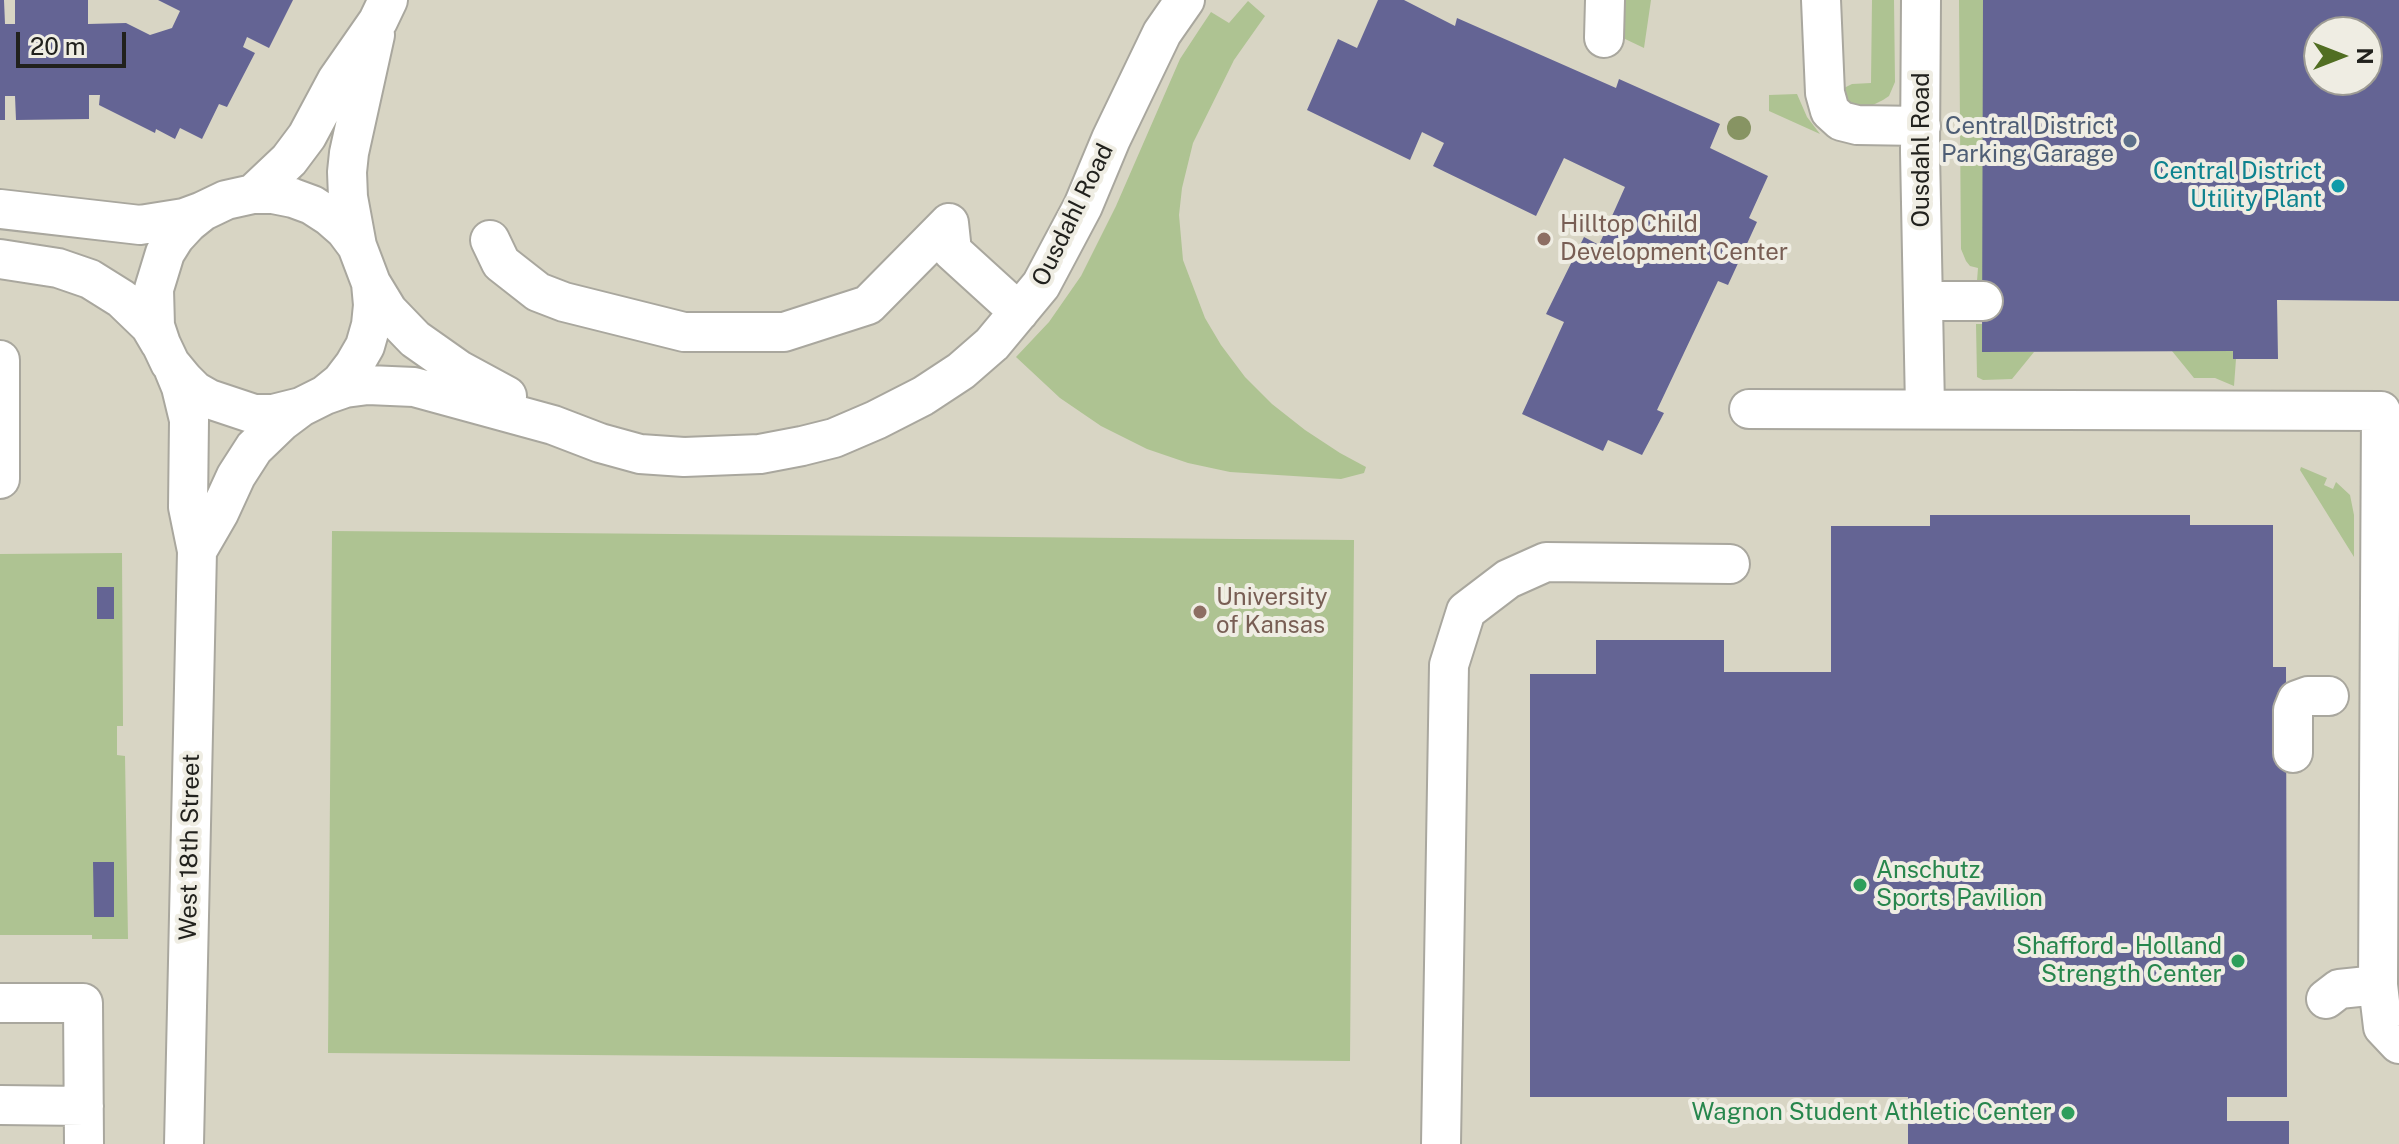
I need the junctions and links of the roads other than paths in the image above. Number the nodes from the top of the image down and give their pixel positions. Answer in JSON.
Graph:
{"nodes":[{"id":1,"x":1185,"y":0,"type":"edge"},
{"id":2,"x":1605,"y":0,"type":"edge"},
{"id":3,"x":1821,"y":0,"type":"edge"},
{"id":4,"x":1921,"y":0,"type":"edge"},
{"id":5,"x":383,"y":10,"type":"edge"},
{"id":6,"x":1604,"y":38,"type":"dead end"},
{"id":7,"x":1921,"y":126,"type":"junction"},
{"id":8,"x":253,"y":194,"type":"junction"},
{"id":9,"x":0,"y":209,"type":"edge"},
{"id":10,"x":203,"y":211,"type":"junction"},
{"id":11,"x":490,"y":240,"type":"dead end"},
{"id":12,"x":357,"y":246,"type":"junction"},
{"id":13,"x":0,"y":259,"type":"edge"},
{"id":14,"x":371,"y":283,"type":"junction"},
{"id":15,"x":1923,"y":301,"type":"junction"},
{"id":16,"x":1983,"y":301,"type":"dead end"},
{"id":17,"x":1019,"y":312,"type":"junction"},
{"id":18,"x":166,"y":354,"type":"junction"},
{"id":19,"x":0,"y":360,"type":"edge"},
{"id":20,"x":313,"y":401,"type":"junction"},
{"id":21,"x":1925,"y":408,"type":"junction"},
{"id":22,"x":1749,"y":409,"type":"dead end"},
{"id":23,"x":553,"y":425,"type":"junction"},
{"id":24,"x":0,"y":479,"type":"edge"},
{"id":25,"x":197,"y":551,"type":"junction"},
{"id":26,"x":1730,"y":564,"type":"dead end"},
{"id":27,"x":2357,"y":587,"type":"dead end"},
{"id":28,"x":2379,"y":641,"type":"junction"},
{"id":29,"x":2353,"y":696,"type":"junction"},
{"id":30,"x":2293,"y":753,"type":"dead end"},
{"id":31,"x":2378,"y":985,"type":"junction"},
{"id":32,"x":2326,"y":999,"type":"dead end"},
{"id":33,"x":0,"y":1003,"type":"edge"},
{"id":34,"x":2399,"y":1044,"type":"edge"},
{"id":35,"x":0,"y":1105,"type":"edge"},
{"id":36,"x":84,"y":1106,"type":"junction"},
{"id":37,"x":84,"y":1144,"type":"edge"},
{"id":38,"x":184,"y":1144,"type":"edge"},
{"id":39,"x":1441,"y":1144,"type":"edge"}],
"edges":[{"from":1,"to":17,"type":"street","name":"Ousdahl Road"},
{"from":2,"to":6,"type":"street"},
{"from":3,"to":7,"type":"street"},
{"from":4,"to":7,"type":"street","name":"Ousdahl Road"},
{"from":5,"to":8,"type":"street"},
{"from":5,"to":12,"type":"street"},
{"from":7,"to":15,"type":"street","name":"Ousdahl Road"},
{"from":8,"to":10,"type":"street"},
{"from":8,"to":12,"type":"street"},
{"from":9,"to":10,"type":"street"},
{"from":10,"to":18,"type":"street"},
{"from":11,"to":17,"type":"street"},
{"from":12,"to":14,"type":"street"},
{"from":13,"to":18,"type":"street"},
{"from":14,"to":20,"type":"street"},
{"from":14,"to":23,"type":"street","name":"Ousdahl Road"},
{"from":15,"to":16,"type":"street"},
{"from":15,"to":21,"type":"street","name":"Ousdahl Road"},
{"from":17,"to":23,"type":"street","name":"Ousdahl Road"},
{"from":18,"to":20,"type":"street"},
{"from":18,"to":25,"type":"street","name":"West 18th Street"},
{"from":19,"to":24,"type":"street"},
{"from":20,"to":23,"type":"street","name":"Ousdahl Road"},
{"from":20,"to":25,"type":"street","name":"West 18th Street"},
{"from":21,"to":22,"type":"street"},
{"from":21,"to":28,"type":"street"},
{"from":25,"to":38,"type":"street","name":"West 18th Street"},
{"from":26,"to":39,"type":"street"},
{"from":27,"to":28,"type":"street"},
{"from":28,"to":29,"type":"street"},
{"from":29,"to":30,"type":"street"},
{"from":29,"to":31,"type":"street"},
{"from":31,"to":32,"type":"street"},
{"from":31,"to":34,"type":"street"},
{"from":33,"to":36,"type":"street"},
{"from":35,"to":36,"type":"street"},
{"from":36,"to":37,"type":"street"}]}
